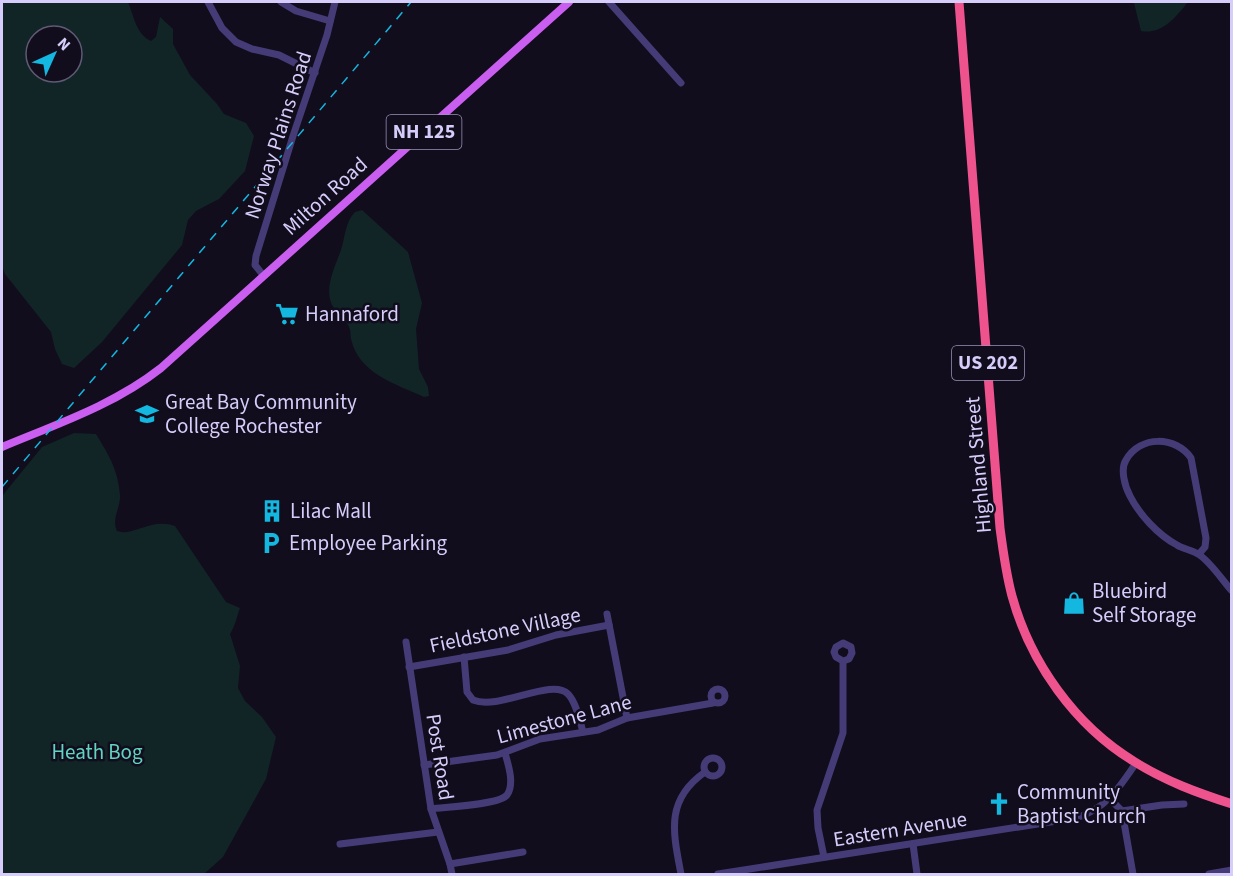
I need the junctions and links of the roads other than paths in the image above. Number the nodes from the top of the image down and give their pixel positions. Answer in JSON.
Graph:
{"nodes":[{"id":1,"x":208,"y":2,"type":"edge"},
{"id":2,"x":281,"y":2,"type":"edge"},
{"id":3,"x":335,"y":2,"type":"edge"},
{"id":4,"x":569,"y":2,"type":"edge"},
{"id":5,"x":609,"y":2,"type":"edge"},
{"id":6,"x":960,"y":5,"type":"edge"},
{"id":7,"x":330,"y":21,"type":"junction"},
{"id":8,"x":315,"y":73,"type":"junction"},
{"id":9,"x":681,"y":83,"type":"dead end"},
{"id":10,"x":262,"y":275,"type":"junction"},
{"id":11,"x":2,"y":447,"type":"edge"},
{"id":12,"x":1199,"y":554,"type":"junction"},
{"id":13,"x":1232,"y":591,"type":"edge"},
{"id":14,"x":607,"y":614,"type":"dead end"},
{"id":15,"x":609,"y":625,"type":"junction"},
{"id":16,"x":406,"y":642,"type":"dead end"},
{"id":17,"x":464,"y":657,"type":"junction"},
{"id":18,"x":843,"y":661,"type":"dead end"},
{"id":19,"x":409,"y":667,"type":"junction"},
{"id":20,"x":713,"y":702,"type":"dead end"},
{"id":21,"x":627,"y":718,"type":"junction"},
{"id":22,"x":583,"y":732,"type":"junction"},
{"id":23,"x":505,"y":753,"type":"junction"},
{"id":24,"x":1136,"y":763,"type":"junction"},
{"id":25,"x":424,"y":765,"type":"junction"},
{"id":26,"x":705,"y":772,"type":"dead end"},
{"id":27,"x":1110,"y":799,"type":"junction"},
{"id":28,"x":1184,"y":804,"type":"dead end"},
{"id":29,"x":1229,"y":804,"type":"edge"},
{"id":30,"x":431,"y":809,"type":"junction"},
{"id":31,"x":1122,"y":812,"type":"junction"},
{"id":32,"x":438,"y":832,"type":"junction"},
{"id":33,"x":340,"y":844,"type":"dead end"},
{"id":34,"x":913,"y":844,"type":"junction"},
{"id":35,"x":523,"y":852,"type":"dead end"},
{"id":36,"x":824,"y":857,"type":"junction"},
{"id":37,"x":450,"y":864,"type":"junction"},
{"id":38,"x":1232,"y":870,"type":"edge"},
{"id":39,"x":452,"y":874,"type":"edge"},
{"id":40,"x":681,"y":874,"type":"edge"},
{"id":41,"x":718,"y":874,"type":"edge"},
{"id":42,"x":917,"y":874,"type":"edge"},
{"id":43,"x":1132,"y":874,"type":"edge"},
{"id":44,"x":1213,"y":874,"type":"edge"}],
"edges":[{"from":1,"to":8,"type":"street"},
{"from":2,"to":7,"type":"street"},
{"from":3,"to":7,"type":"street","name":"Norway Plains Road"},
{"from":4,"to":10,"type":"main road","name":"Milton Road","number":"NH 125"},
{"from":5,"to":9,"type":"street"},
{"from":6,"to":24,"type":"highway","name":"Highland Street","number":"US 202"},
{"from":7,"to":8,"type":"street","name":"Norway Plains Road"},
{"from":8,"to":10,"type":"street","name":"Norway Plains Road"},
{"from":10,"to":11,"type":"main road","name":"Milton Road","number":"NH 125"},
{"from":12,"to":12,"type":"street"},
{"from":12,"to":13,"type":"street"},
{"from":14,"to":15,"type":"street"},
{"from":15,"to":17,"type":"street","name":"Fieldstone Village"},
{"from":15,"to":21,"type":"street"},
{"from":16,"to":19,"type":"street","name":"Post Road"},
{"from":17,"to":19,"type":"street","name":"Fieldstone Village"},
{"from":17,"to":22,"type":"street"},
{"from":18,"to":36,"type":"street"},
{"from":19,"to":25,"type":"street","name":"Post Road"},
{"from":20,"to":21,"type":"street","name":"Limestone Lane"},
{"from":21,"to":22,"type":"street","name":"Limestone Lane"},
{"from":22,"to":23,"type":"street","name":"Limestone Lane"},
{"from":23,"to":25,"type":"street","name":"Limestone Lane"},
{"from":23,"to":30,"type":"street"},
{"from":24,"to":27,"type":"street","name":"Eastern Avenue"},
{"from":24,"to":29,"type":"highway","number":"US 202"},
{"from":25,"to":30,"type":"street","name":"Post Road"},
{"from":26,"to":40,"type":"street"},
{"from":27,"to":31,"type":"street"},
{"from":27,"to":34,"type":"street","name":"Eastern Avenue"},
{"from":28,"to":31,"type":"street"},
{"from":30,"to":32,"type":"street","name":"Post Road"},
{"from":31,"to":43,"type":"street"},
{"from":32,"to":33,"type":"street"},
{"from":32,"to":37,"type":"street","name":"Post Road"},
{"from":34,"to":36,"type":"street","name":"Eastern Avenue"},
{"from":34,"to":42,"type":"street"},
{"from":35,"to":37,"type":"street"},
{"from":36,"to":41,"type":"street","name":"Eastern Avenue"},
{"from":37,"to":39,"type":"street","name":"Post Road"},
{"from":38,"to":44,"type":"street"}]}
